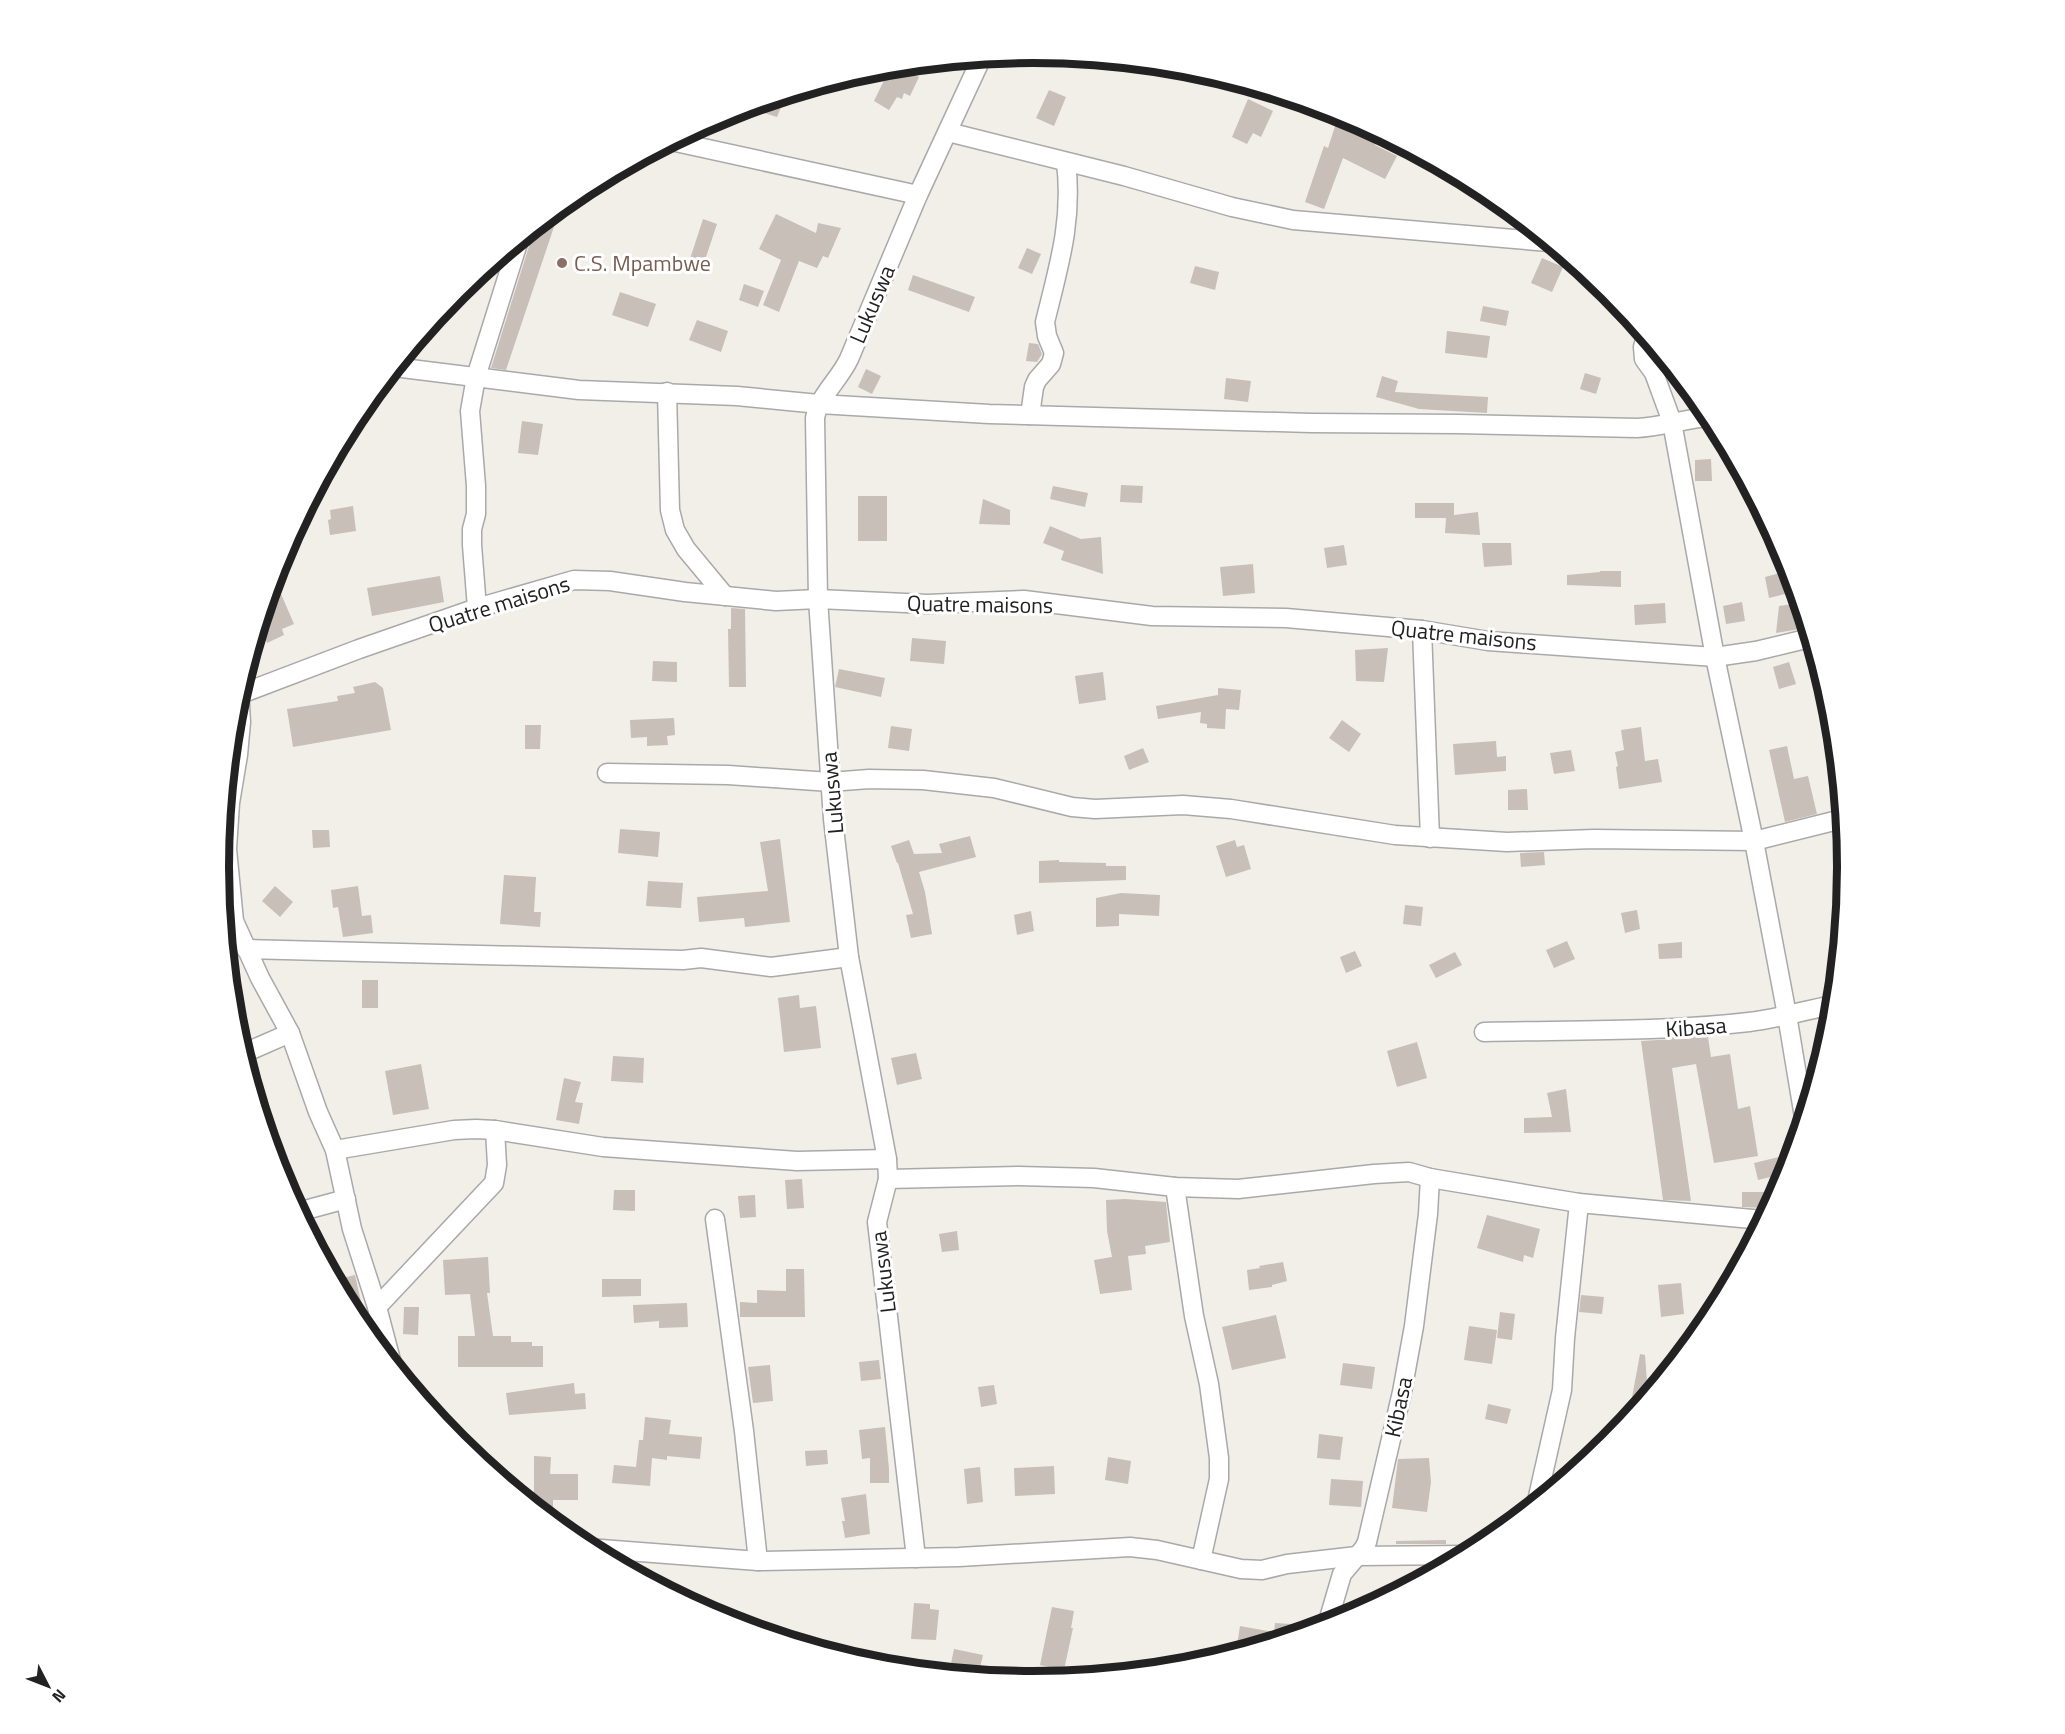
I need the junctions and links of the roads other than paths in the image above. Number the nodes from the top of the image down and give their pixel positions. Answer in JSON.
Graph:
{"nodes":[{"id":1,"x":978,"y":65,"type":"edge"},
{"id":2,"x":948,"y":132,"type":"junction"},
{"id":3,"x":682,"y":144,"type":"edge"},
{"id":4,"x":1066,"y":162,"type":"junction"},
{"id":5,"x":918,"y":195,"type":"junction"},
{"id":6,"x":1536,"y":241,"type":"edge"},
{"id":7,"x":515,"y":252,"type":"edge"},
{"id":8,"x":1644,"y":345,"type":"edge"},
{"id":9,"x":403,"y":368,"type":"edge"},
{"id":10,"x":476,"y":377,"type":"junction"},
{"id":11,"x":667,"y":392,"type":"junction"},
{"id":12,"x":819,"y":404,"type":"junction"},
{"id":13,"x":1030,"y":414,"type":"junction"},
{"id":14,"x":1700,"y":418,"type":"edge"},
{"id":15,"x":1672,"y":422,"type":"junction"},
{"id":16,"x":725,"y":596,"type":"junction"},
{"id":17,"x":819,"y":599,"type":"junction"},
{"id":18,"x":477,"y":608,"type":"junction"},
{"id":19,"x":1422,"y":630,"type":"junction"},
{"id":20,"x":1803,"y":640,"type":"edge"},
{"id":21,"x":1715,"y":657,"type":"junction"},
{"id":22,"x":249,"y":689,"type":"edge"},
{"id":23,"x":238,"y":744,"type":"edge"},
{"id":24,"x":607,"y":773,"type":"dead end"},
{"id":25,"x":830,"y":782,"type":"junction"},
{"id":26,"x":232,"y":788,"type":"edge"},
{"id":27,"x":1835,"y":821,"type":"edge"},
{"id":28,"x":1430,"y":838,"type":"junction"},
{"id":29,"x":1754,"y":841,"type":"junction"},
{"id":30,"x":229,"y":870,"type":"edge"},
{"id":31,"x":246,"y":949,"type":"junction"},
{"id":32,"x":849,"y":957,"type":"junction"},
{"id":33,"x":1824,"y":1007,"type":"edge"},
{"id":34,"x":1788,"y":1015,"type":"junction"},
{"id":35,"x":1484,"y":1032,"type":"dead end"},
{"id":36,"x":290,"y":1033,"type":"junction"},
{"id":37,"x":250,"y":1050,"type":"edge"},
{"id":38,"x":1801,"y":1100,"type":"edge"},
{"id":39,"x":495,"y":1130,"type":"junction"},
{"id":40,"x":335,"y":1150,"type":"junction"},
{"id":41,"x":886,"y":1159,"type":"junction"},
{"id":42,"x":1430,"y":1178,"type":"junction"},
{"id":43,"x":888,"y":1179,"type":"junction"},
{"id":44,"x":1175,"y":1187,"type":"junction"},
{"id":45,"x":346,"y":1199,"type":"junction"},
{"id":46,"x":1579,"y":1203,"type":"junction"},
{"id":47,"x":305,"y":1210,"type":"edge"},
{"id":48,"x":716,"y":1219,"type":"dead end"},
{"id":49,"x":1756,"y":1219,"type":"edge"},
{"id":50,"x":377,"y":1306,"type":"junction"},
{"id":51,"x":384,"y":1341,"type":"edge"},
{"id":52,"x":1540,"y":1490,"type":"edge"},
{"id":53,"x":608,"y":1550,"type":"edge"},
{"id":54,"x":1448,"y":1555,"type":"edge"},
{"id":55,"x":1357,"y":1556,"type":"junction"},
{"id":56,"x":916,"y":1558,"type":"junction"},
{"id":57,"x":1201,"y":1560,"type":"junction"},
{"id":58,"x":758,"y":1561,"type":"junction"},
{"id":59,"x":1331,"y":1613,"type":"edge"}],
"edges":[{"from":1,"to":2,"type":"street","name":"Lukuswa"},
{"from":2,"to":4,"type":"street"},
{"from":2,"to":5,"type":"street","name":"Lukuswa"},
{"from":3,"to":5,"type":"street"},
{"from":4,"to":6,"type":"street"},
{"from":4,"to":13,"type":"street"},
{"from":5,"to":12,"type":"street","name":"Lukuswa"},
{"from":7,"to":10,"type":"street"},
{"from":8,"to":15,"type":"street"},
{"from":9,"to":10,"type":"street"},
{"from":10,"to":11,"type":"street"},
{"from":10,"to":18,"type":"street"},
{"from":11,"to":12,"type":"street"},
{"from":11,"to":16,"type":"street"},
{"from":12,"to":13,"type":"street"},
{"from":12,"to":17,"type":"street","name":"Lukuswa"},
{"from":13,"to":15,"type":"street"},
{"from":14,"to":15,"type":"street"},
{"from":15,"to":21,"type":"street"},
{"from":16,"to":17,"type":"street","name":"Quatre maisons"},
{"from":16,"to":18,"type":"street","name":"Quatre maisons"},
{"from":17,"to":19,"type":"street","name":"Quatre maisons"},
{"from":17,"to":25,"type":"street","name":"Lukuswa"},
{"from":18,"to":22,"type":"street","name":"Quatre maisons"},
{"from":19,"to":21,"type":"street","name":"Quatre maisons"},
{"from":19,"to":28,"type":"street"},
{"from":20,"to":21,"type":"street","name":"Quatre maisons"},
{"from":21,"to":29,"type":"street"},
{"from":23,"to":26,"type":"street"},
{"from":24,"to":25,"type":"street"},
{"from":25,"to":28,"type":"street"},
{"from":25,"to":32,"type":"street","name":"Lukuswa"},
{"from":27,"to":29,"type":"street"},
{"from":28,"to":29,"type":"street"},
{"from":29,"to":34,"type":"street"},
{"from":30,"to":31,"type":"street"},
{"from":31,"to":32,"type":"street"},
{"from":31,"to":36,"type":"street"},
{"from":32,"to":41,"type":"street","name":"Lukuswa"},
{"from":33,"to":34,"type":"street","name":"Kibasa"},
{"from":34,"to":35,"type":"street","name":"Kibasa"},
{"from":34,"to":38,"type":"street"},
{"from":36,"to":37,"type":"street"},
{"from":36,"to":40,"type":"street"},
{"from":39,"to":40,"type":"street"},
{"from":39,"to":41,"type":"street"},
{"from":39,"to":50,"type":"street"},
{"from":40,"to":45,"type":"street"},
{"from":41,"to":43,"type":"street","name":"Lukuswa"},
{"from":42,"to":44,"type":"street"},
{"from":42,"to":46,"type":"street"},
{"from":42,"to":55,"type":"street","name":"Kibasa"},
{"from":43,"to":44,"type":"street"},
{"from":43,"to":56,"type":"street","name":"Lukuswa"},
{"from":44,"to":57,"type":"street"},
{"from":45,"to":47,"type":"street"},
{"from":45,"to":50,"type":"street"},
{"from":46,"to":49,"type":"street"},
{"from":46,"to":52,"type":"street"},
{"from":48,"to":58,"type":"street"},
{"from":50,"to":51,"type":"street"},
{"from":53,"to":58,"type":"street"},
{"from":54,"to":55,"type":"street"},
{"from":55,"to":57,"type":"street"},
{"from":55,"to":59,"type":"street","name":"Kibasa"},
{"from":56,"to":57,"type":"street"},
{"from":56,"to":58,"type":"street"}]}
